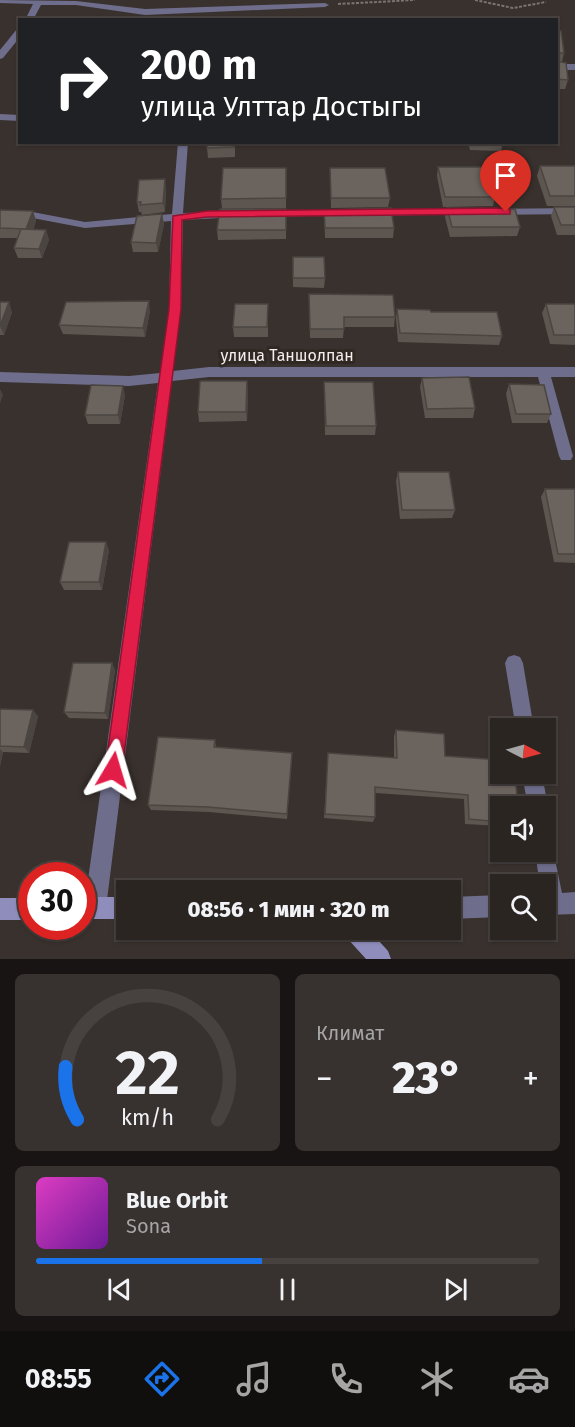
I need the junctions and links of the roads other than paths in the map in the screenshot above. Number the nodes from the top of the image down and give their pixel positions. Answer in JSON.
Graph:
{"nodes":[{"id":1,"x":0,"y":1,"type":"edge"},
{"id":2,"x":38,"y":3,"type":"junction"},
{"id":3,"x":325,"y":5,"type":"road end"},
{"id":4,"x":30,"y":18,"type":"edge"},
{"id":5,"x":18,"y":34,"type":"edge"},
{"id":6,"x":0,"y":56,"type":"edge"},
{"id":7,"x":558,"y":67,"type":"edge"},
{"id":8,"x":575,"y":67,"type":"edge"},
{"id":9,"x":0,"y":117,"type":"edge"},
{"id":10,"x":18,"y":118,"type":"edge"},
{"id":11,"x":183,"y":144,"type":"edge"},
{"id":12,"x":575,"y":211,"type":"edge"},
{"id":13,"x":0,"y":214,"type":"edge"},
{"id":14,"x":177,"y":218,"type":"junction"},
{"id":15,"x":543,"y":372,"type":"junction"},
{"id":16,"x":575,"y":372,"type":"edge"},
{"id":17,"x":165,"y":377,"type":"junction"},
{"id":18,"x":0,"y":378,"type":"edge"},
{"id":19,"x":566,"y":456,"type":"dead end"},
{"id":20,"x":514,"y":663,"type":"dead end"},
{"id":21,"x":523,"y":718,"type":"edge"},
{"id":22,"x":96,"y":862,"type":"edge"},
{"id":23,"x":575,"y":903,"type":"edge"},
{"id":24,"x":556,"y":904,"type":"edge"},
{"id":25,"x":490,"y":906,"type":"edge"},
{"id":26,"x":96,"y":908,"type":"edge"},
{"id":27,"x":116,"y":908,"type":"edge"},
{"id":28,"x":461,"y":908,"type":"edge"},
{"id":29,"x":0,"y":909,"type":"edge"},
{"id":30,"x":18,"y":909,"type":"edge"},
{"id":31,"x":365,"y":940,"type":"edge"},
{"id":32,"x":380,"y":959,"type":"edge"}],
"edges":[{"from":1,"to":2,"type":"street"},
{"from":2,"to":3,"type":"street"},
{"from":2,"to":4,"type":"street"},
{"from":5,"to":6,"type":"street"},
{"from":7,"to":8,"type":"street"},
{"from":9,"to":10,"type":"street"},
{"from":11,"to":14,"type":"street"},
{"from":12,"to":14,"type":"street"},
{"from":13,"to":14,"type":"street"},
{"from":14,"to":17,"type":"street"},
{"from":15,"to":16,"type":"street","name":"улица Таншолпан"},
{"from":15,"to":17,"type":"street","name":"улица Таншолпан"},
{"from":15,"to":19,"type":"street"},
{"from":17,"to":18,"type":"street","name":"улица Таншолпан"},
{"from":17,"to":22,"type":"street"},
{"from":20,"to":21,"type":"street"},
{"from":23,"to":24,"type":"street"},
{"from":25,"to":28,"type":"street"},
{"from":26,"to":27,"type":"main road"},
{"from":29,"to":30,"type":"main road"},
{"from":31,"to":32,"type":"main road"}]}
